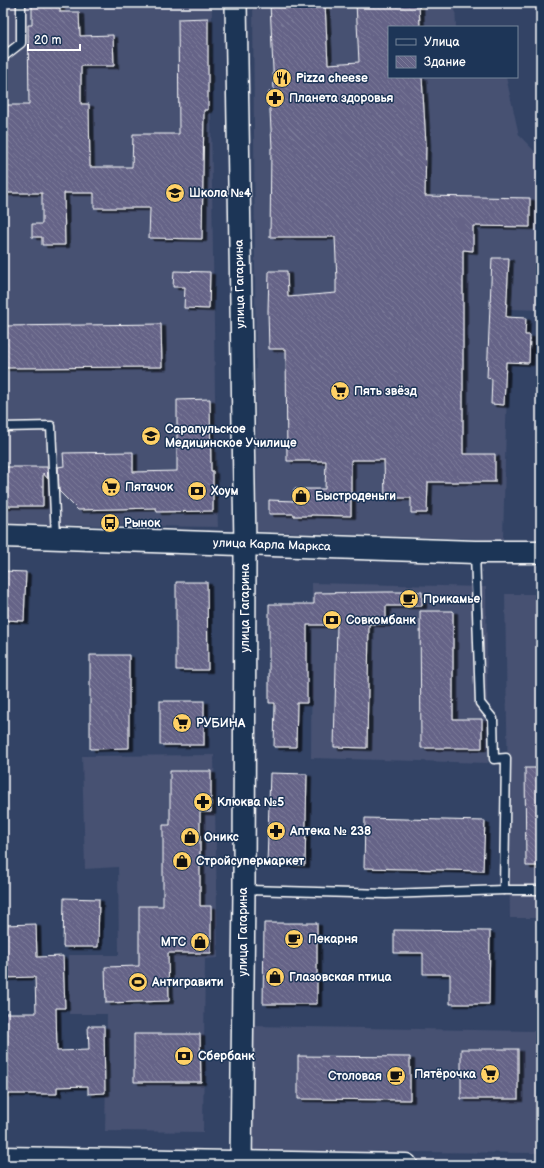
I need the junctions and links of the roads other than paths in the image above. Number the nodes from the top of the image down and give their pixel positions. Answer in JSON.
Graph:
{"nodes":[{"id":1,"x":21,"y":3,"type":"edge"},
{"id":2,"x":236,"y":3,"type":"edge"},
{"id":3,"x":3,"y":57,"type":"edge"},
{"id":4,"x":3,"y":427,"type":"edge"},
{"id":5,"x":3,"y":536,"type":"edge"},
{"id":6,"x":56,"y":538,"type":"junction"},
{"id":7,"x":245,"y":544,"type":"junction"},
{"id":8,"x":475,"y":552,"type":"junction"},
{"id":9,"x":541,"y":552,"type":"edge"},
{"id":10,"x":244,"y":890,"type":"junction"},
{"id":11,"x":504,"y":890,"type":"junction"},
{"id":12,"x":541,"y":890,"type":"edge"},
{"id":13,"x":3,"y":1158,"type":"edge"},
{"id":14,"x":241,"y":1164,"type":"edge"},
{"id":15,"x":406,"y":1165,"type":"edge"}],
"edges":[{"from":1,"to":3,"type":"lane"},
{"from":2,"to":7,"type":"street","name":"улица Гагарина"},
{"from":4,"to":6,"type":"lane"},
{"from":5,"to":6,"type":"main road","name":"улица Карла Маркса"},
{"from":6,"to":7,"type":"main road","name":"улица Карла Маркса"},
{"from":7,"to":8,"type":"main road","name":"улица Карла Маркса"},
{"from":7,"to":10,"type":"street","name":"улица Гагарина"},
{"from":8,"to":9,"type":"main road","name":"улица Карла Маркса"},
{"from":8,"to":11,"type":"lane"},
{"from":10,"to":11,"type":"lane"},
{"from":10,"to":14,"type":"street","name":"улица Гагарина"},
{"from":11,"to":12,"type":"lane"},
{"from":13,"to":14,"type":"main road"},
{"from":14,"to":15,"type":"main road"}]}
